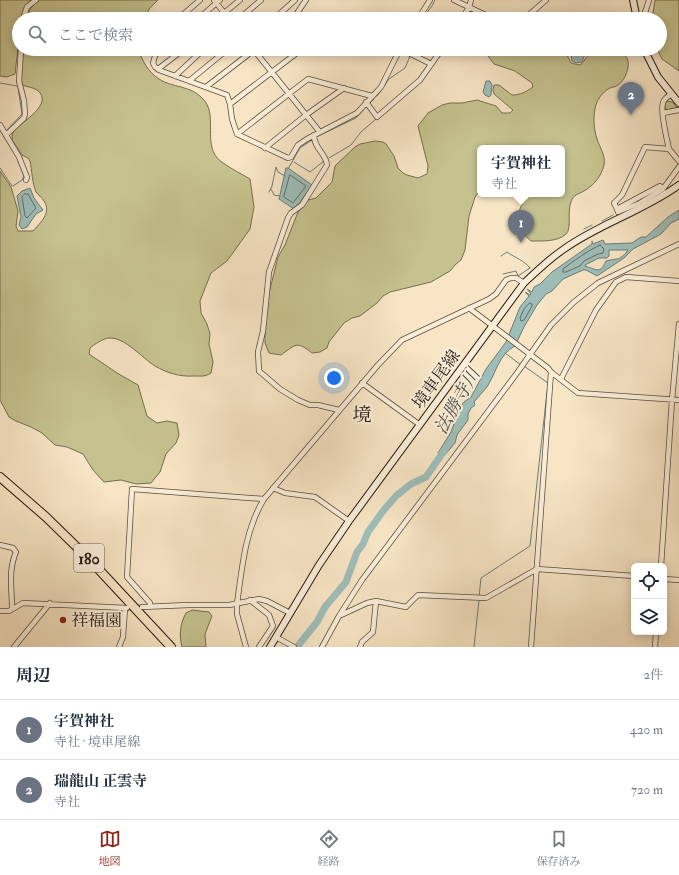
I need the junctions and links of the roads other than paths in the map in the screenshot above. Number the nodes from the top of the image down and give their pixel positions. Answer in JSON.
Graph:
{"nodes":[{"id":1,"x":36,"y":0,"type":"edge"},
{"id":2,"x":200,"y":0,"type":"edge"},
{"id":3,"x":240,"y":0,"type":"edge"},
{"id":4,"x":260,"y":0,"type":"edge"},
{"id":5,"x":295,"y":0,"type":"edge"},
{"id":6,"x":306,"y":0,"type":"edge"},
{"id":7,"x":430,"y":0,"type":"edge"},
{"id":8,"x":454,"y":0,"type":"edge"},
{"id":9,"x":471,"y":0,"type":"edge"},
{"id":10,"x":546,"y":0,"type":"edge"},
{"id":11,"x":633,"y":0,"type":"edge"},
{"id":12,"x":650,"y":0,"type":"edge"},
{"id":13,"x":217,"y":1,"type":"edge"},
{"id":14,"x":469,"y":7,"type":"junction"},
{"id":15,"x":26,"y":12,"type":"edge"},
{"id":16,"x":186,"y":12,"type":"edge"},
{"id":17,"x":205,"y":12,"type":"edge"},
{"id":18,"x":223,"y":12,"type":"edge"},
{"id":19,"x":230,"y":12,"type":"edge"},
{"id":20,"x":247,"y":12,"type":"edge"},
{"id":21,"x":282,"y":12,"type":"edge"},
{"id":22,"x":298,"y":12,"type":"edge"},
{"id":23,"x":422,"y":12,"type":"edge"},
{"id":24,"x":466,"y":12,"type":"edge"},
{"id":25,"x":479,"y":12,"type":"edge"},
{"id":26,"x":532,"y":12,"type":"edge"},
{"id":27,"x":636,"y":12,"type":"edge"},
{"id":28,"x":646,"y":12,"type":"edge"},
{"id":29,"x":20,"y":56,"type":"edge"},
{"id":30,"x":155,"y":56,"type":"edge"},
{"id":31,"x":175,"y":56,"type":"edge"},
{"id":32,"x":196,"y":56,"type":"edge"},
{"id":33,"x":219,"y":56,"type":"edge"},
{"id":34,"x":245,"y":56,"type":"edge"},
{"id":35,"x":259,"y":56,"type":"edge"},
{"id":36,"x":293,"y":56,"type":"edge"},
{"id":37,"x":396,"y":56,"type":"edge"},
{"id":38,"x":414,"y":56,"type":"edge"},
{"id":39,"x":437,"y":56,"type":"edge"},
{"id":40,"x":647,"y":56,"type":"edge"},
{"id":41,"x":431,"y":64,"type":"junction"},
{"id":42,"x":158,"y":69,"type":"junction"},
{"id":43,"x":271,"y":72,"type":"junction"},
{"id":44,"x":175,"y":76,"type":"junction"},
{"id":45,"x":189,"y":81,"type":"junction"},
{"id":46,"x":206,"y":87,"type":"junction"},
{"id":47,"x":344,"y":88,"type":"junction"},
{"id":48,"x":289,"y":94,"type":"junction"},
{"id":49,"x":672,"y":94,"type":"junction"},
{"id":50,"x":372,"y":96,"type":"junction"},
{"id":51,"x":366,"y":102,"type":"junction"},
{"id":52,"x":679,"y":103,"type":"edge"},
{"id":53,"x":230,"y":104,"type":"junction"},
{"id":54,"x":679,"y":110,"type":"edge"},
{"id":55,"x":663,"y":113,"type":"junction"},
{"id":56,"x":306,"y":115,"type":"junction"},
{"id":57,"x":0,"y":125,"type":"edge"},
{"id":58,"x":319,"y":131,"type":"junction"},
{"id":59,"x":237,"y":134,"type":"junction"},
{"id":60,"x":6,"y":135,"type":"junction"},
{"id":61,"x":314,"y":135,"type":"junction"},
{"id":62,"x":265,"y":148,"type":"junction"},
{"id":63,"x":669,"y":148,"type":"junction"},
{"id":64,"x":679,"y":161,"type":"edge"},
{"id":65,"x":679,"y":167,"type":"edge"},
{"id":66,"x":26,"y":180,"type":"dead end"},
{"id":67,"x":679,"y":185,"type":"edge"},
{"id":68,"x":679,"y":244,"type":"edge"},
{"id":69,"x":679,"y":281,"type":"edge"},
{"id":70,"x":524,"y":283,"type":"junction"},
{"id":71,"x":470,"y":308,"type":"junction"},
{"id":72,"x":679,"y":324,"type":"edge"},
{"id":73,"x":492,"y":326,"type":"junction"},
{"id":74,"x":529,"y":354,"type":"junction"},
{"id":75,"x":551,"y":372,"type":"junction"},
{"id":76,"x":561,"y":379,"type":"junction"},
{"id":77,"x":362,"y":383,"type":"junction"},
{"id":78,"x":672,"y":400,"type":"junction"},
{"id":79,"x":679,"y":400,"type":"edge"},
{"id":80,"x":339,"y":410,"type":"junction"},
{"id":81,"x":420,"y":425,"type":"junction"},
{"id":82,"x":0,"y":477,"type":"edge"},
{"id":83,"x":273,"y":488,"type":"junction"},
{"id":84,"x":264,"y":499,"type":"junction"},
{"id":85,"x":349,"y":521,"type":"junction"},
{"id":86,"x":0,"y":545,"type":"edge"},
{"id":87,"x":661,"y":563,"type":"edge"},
{"id":88,"x":537,"y":569,"type":"junction"},
{"id":89,"x":631,"y":576,"type":"edge"},
{"id":90,"x":667,"y":579,"type":"edge"},
{"id":91,"x":679,"y":580,"type":"edge"},
{"id":92,"x":250,"y":600,"type":"junction"},
{"id":93,"x":376,"y":600,"type":"junction"},
{"id":94,"x":50,"y":603,"type":"junction"},
{"id":95,"x":237,"y":604,"type":"junction"},
{"id":96,"x":150,"y":606,"type":"junction"},
{"id":97,"x":142,"y":607,"type":"dead end"},
{"id":98,"x":12,"y":609,"type":"junction"},
{"id":99,"x":0,"y":611,"type":"edge"},
{"id":100,"x":290,"y":613,"type":"junction"},
{"id":101,"x":338,"y":616,"type":"junction"},
{"id":102,"x":656,"y":635,"type":"edge"},
{"id":103,"x":276,"y":637,"type":"junction"},
{"id":104,"x":14,"y":647,"type":"edge"},
{"id":105,"x":120,"y":647,"type":"edge"},
{"id":106,"x":172,"y":647,"type":"edge"},
{"id":107,"x":246,"y":647,"type":"edge"},
{"id":108,"x":259,"y":647,"type":"edge"},
{"id":109,"x":270,"y":647,"type":"edge"},
{"id":110,"x":294,"y":647,"type":"edge"},
{"id":111,"x":322,"y":647,"type":"edge"},
{"id":112,"x":360,"y":647,"type":"edge"},
{"id":113,"x":531,"y":647,"type":"edge"},
{"id":114,"x":655,"y":647,"type":"edge"}],
"edges":[{"from":1,"to":15,"type":"street"},
{"from":2,"to":16,"type":"street"},
{"from":3,"to":19,"type":"street"},
{"from":4,"to":20,"type":"street"},
{"from":5,"to":21,"type":"street"},
{"from":6,"to":22,"type":"street"},
{"from":7,"to":23,"type":"street"},
{"from":8,"to":14,"type":"street"},
{"from":9,"to":14,"type":"street"},
{"from":10,"to":26,"type":"street"},
{"from":11,"to":27,"type":"main road"},
{"from":12,"to":28,"type":"street"},
{"from":13,"to":17,"type":"street"},
{"from":13,"to":18,"type":"street"},
{"from":14,"to":24,"type":"street"},
{"from":14,"to":25,"type":"street"},
{"from":29,"to":60,"type":"street"},
{"from":30,"to":42,"type":"street"},
{"from":31,"to":42,"type":"street"},
{"from":32,"to":44,"type":"street"},
{"from":33,"to":45,"type":"street"},
{"from":34,"to":46,"type":"street"},
{"from":35,"to":43,"type":"street"},
{"from":36,"to":43,"type":"street"},
{"from":37,"to":50,"type":"street"},
{"from":38,"to":41,"type":"street"},
{"from":39,"to":41,"type":"street"},
{"from":40,"to":49,"type":"main road"},
{"from":41,"to":51,"type":"street"},
{"from":42,"to":44,"type":"street"},
{"from":43,"to":48,"type":"street"},
{"from":43,"to":53,"type":"street"},
{"from":44,"to":45,"type":"street"},
{"from":45,"to":46,"type":"street"},
{"from":46,"to":53,"type":"street"},
{"from":47,"to":48,"type":"street"},
{"from":47,"to":50,"type":"street"},
{"from":47,"to":56,"type":"street"},
{"from":48,"to":56,"type":"street"},
{"from":48,"to":59,"type":"street"},
{"from":49,"to":52,"type":"main road"},
{"from":49,"to":55,"type":"street"},
{"from":50,"to":51,"type":"street"},
{"from":51,"to":58,"type":"street"},
{"from":53,"to":59,"type":"street"},
{"from":54,"to":55,"type":"street"},
{"from":55,"to":63,"type":"street"},
{"from":56,"to":58,"type":"street"},
{"from":56,"to":62,"type":"street"},
{"from":57,"to":60,"type":"street"},
{"from":58,"to":61,"type":"street"},
{"from":59,"to":62,"type":"street"},
{"from":60,"to":66,"type":"street"},
{"from":61,"to":62,"type":"street"},
{"from":61,"to":80,"type":"street"},
{"from":63,"to":64,"type":"street"},
{"from":63,"to":65,"type":"street"},
{"from":67,"to":70,"type":"main road","name":"境車尾線"},
{"from":68,"to":74,"type":"street"},
{"from":69,"to":76,"type":"street"},
{"from":70,"to":71,"type":"street"},
{"from":70,"to":73,"type":"main road","name":"境車尾線"},
{"from":71,"to":73,"type":"street"},
{"from":71,"to":77,"type":"street"},
{"from":72,"to":78,"type":"street"},
{"from":73,"to":74,"type":"street"},
{"from":73,"to":81,"type":"main road","name":"境車尾線"},
{"from":74,"to":75,"type":"street"},
{"from":74,"to":101,"type":"street"},
{"from":75,"to":76,"type":"street"},
{"from":75,"to":88,"type":"street"},
{"from":76,"to":78,"type":"street"},
{"from":77,"to":80,"type":"street"},
{"from":77,"to":81,"type":"street"},
{"from":78,"to":79,"type":"street"},
{"from":78,"to":87,"type":"street"},
{"from":80,"to":83,"type":"street"},
{"from":81,"to":85,"type":"main road","name":"境車尾線"},
{"from":82,"to":106,"type":"highway","number":"180"},
{"from":83,"to":84,"type":"street"},
{"from":83,"to":85,"type":"street"},
{"from":84,"to":95,"type":"street"},
{"from":84,"to":96,"type":"street"},
{"from":85,"to":100,"type":"main road","name":"境車尾線"},
{"from":86,"to":98,"type":"street"},
{"from":88,"to":89,"type":"street"},
{"from":88,"to":93,"type":"street"},
{"from":88,"to":113,"type":"street"},
{"from":90,"to":91,"type":"street"},
{"from":92,"to":95,"type":"street"},
{"from":92,"to":100,"type":"street"},
{"from":92,"to":108,"type":"street"},
{"from":93,"to":101,"type":"street"},
{"from":93,"to":112,"type":"street"},
{"from":94,"to":98,"type":"street"},
{"from":94,"to":104,"type":"street"},
{"from":94,"to":105,"type":"street"},
{"from":95,"to":96,"type":"street"},
{"from":95,"to":107,"type":"street"},
{"from":96,"to":97,"type":"street"},
{"from":98,"to":99,"type":"street"},
{"from":100,"to":103,"type":"main road","name":"境車尾線"},
{"from":101,"to":111,"type":"street"},
{"from":102,"to":114,"type":"street"},
{"from":103,"to":109,"type":"main road","name":"境車尾線"},
{"from":103,"to":110,"type":"street"}]}
